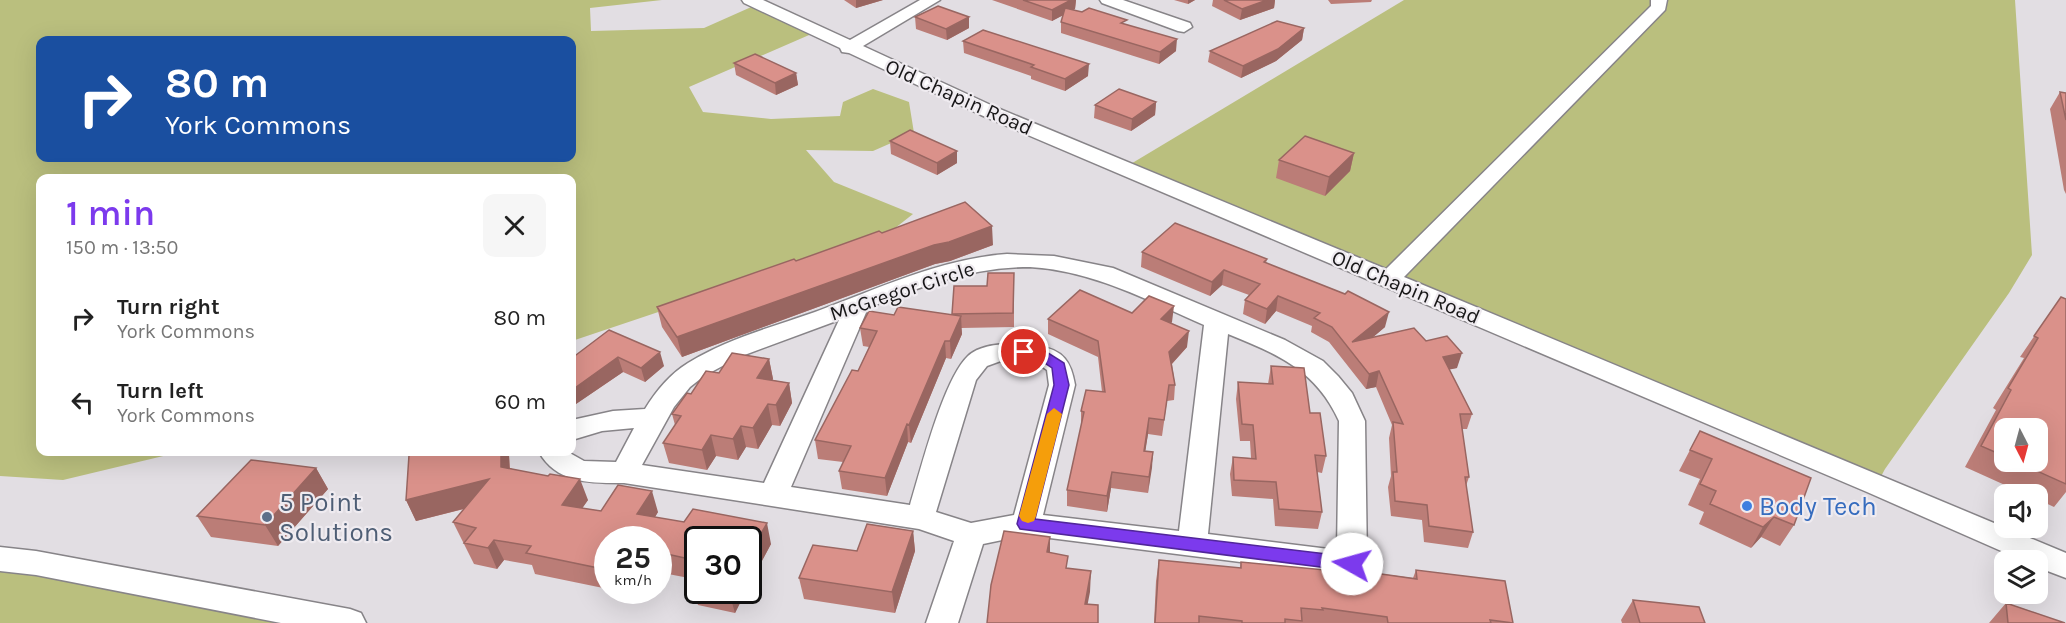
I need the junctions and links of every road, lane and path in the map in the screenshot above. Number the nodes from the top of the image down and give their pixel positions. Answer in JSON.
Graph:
{"nodes":[{"id":1,"x":750,"y":0,"type":"edge"},
{"id":2,"x":932,"y":0,"type":"edge"},
{"id":3,"x":1108,"y":0,"type":"edge"},
{"id":4,"x":1659,"y":0,"type":"edge"},
{"id":5,"x":1184,"y":27,"type":"dead end"},
{"id":6,"x":848,"y":48,"type":"junction"},
{"id":7,"x":1389,"y":279,"type":"junction"},
{"id":8,"x":858,"y":304,"type":"junction"},
{"id":9,"x":1217,"y":321,"type":"junction"},
{"id":10,"x":655,"y":419,"type":"junction"},
{"id":11,"x":576,"y":428,"type":"edge"},
{"id":12,"x":556,"y":456,"type":"edge"},
{"id":13,"x":624,"y":473,"type":"junction"},
{"id":14,"x":773,"y":496,"type":"junction"},
{"id":15,"x":920,"y":518,"type":"junction"},
{"id":16,"x":1026,"y":524,"type":"junction"},
{"id":17,"x":971,"y":535,"type":"junction"},
{"id":18,"x":1191,"y":544,"type":"junction"},
{"id":19,"x":0,"y":559,"type":"edge"},
{"id":20,"x":2066,"y":566,"type":"edge"},
{"id":21,"x":350,"y":623,"type":"edge"},
{"id":22,"x":942,"y":623,"type":"edge"}],
"edges":[{"from":1,"to":6,"type":"street","name":"Old Chapin Road"},
{"from":2,"to":6,"type":"street"},
{"from":3,"to":5,"type":"street"},
{"from":4,"to":7,"type":"street"},
{"from":6,"to":7,"type":"street","name":"Old Chapin Road"},
{"from":7,"to":20,"type":"street","name":"Old Chapin Road"},
{"from":8,"to":9,"type":"street","name":"McGregor Circle"},
{"from":8,"to":10,"type":"street","name":"McGregor Circle"},
{"from":8,"to":14,"type":"street"},
{"from":9,"to":18,"type":"street"},
{"from":9,"to":18,"type":"street","name":"McGregor Circle"},
{"from":10,"to":11,"type":"street"},
{"from":10,"to":13,"type":"street","name":"McGregor Circle"},
{"from":12,"to":13,"type":"street"},
{"from":13,"to":14,"type":"street"},
{"from":14,"to":15,"type":"street"},
{"from":15,"to":16,"type":"street"},
{"from":15,"to":17,"type":"street"},
{"from":16,"to":17,"type":"street"},
{"from":16,"to":18,"type":"street"},
{"from":17,"to":22,"type":"street"},
{"from":19,"to":21,"type":"street"}]}
